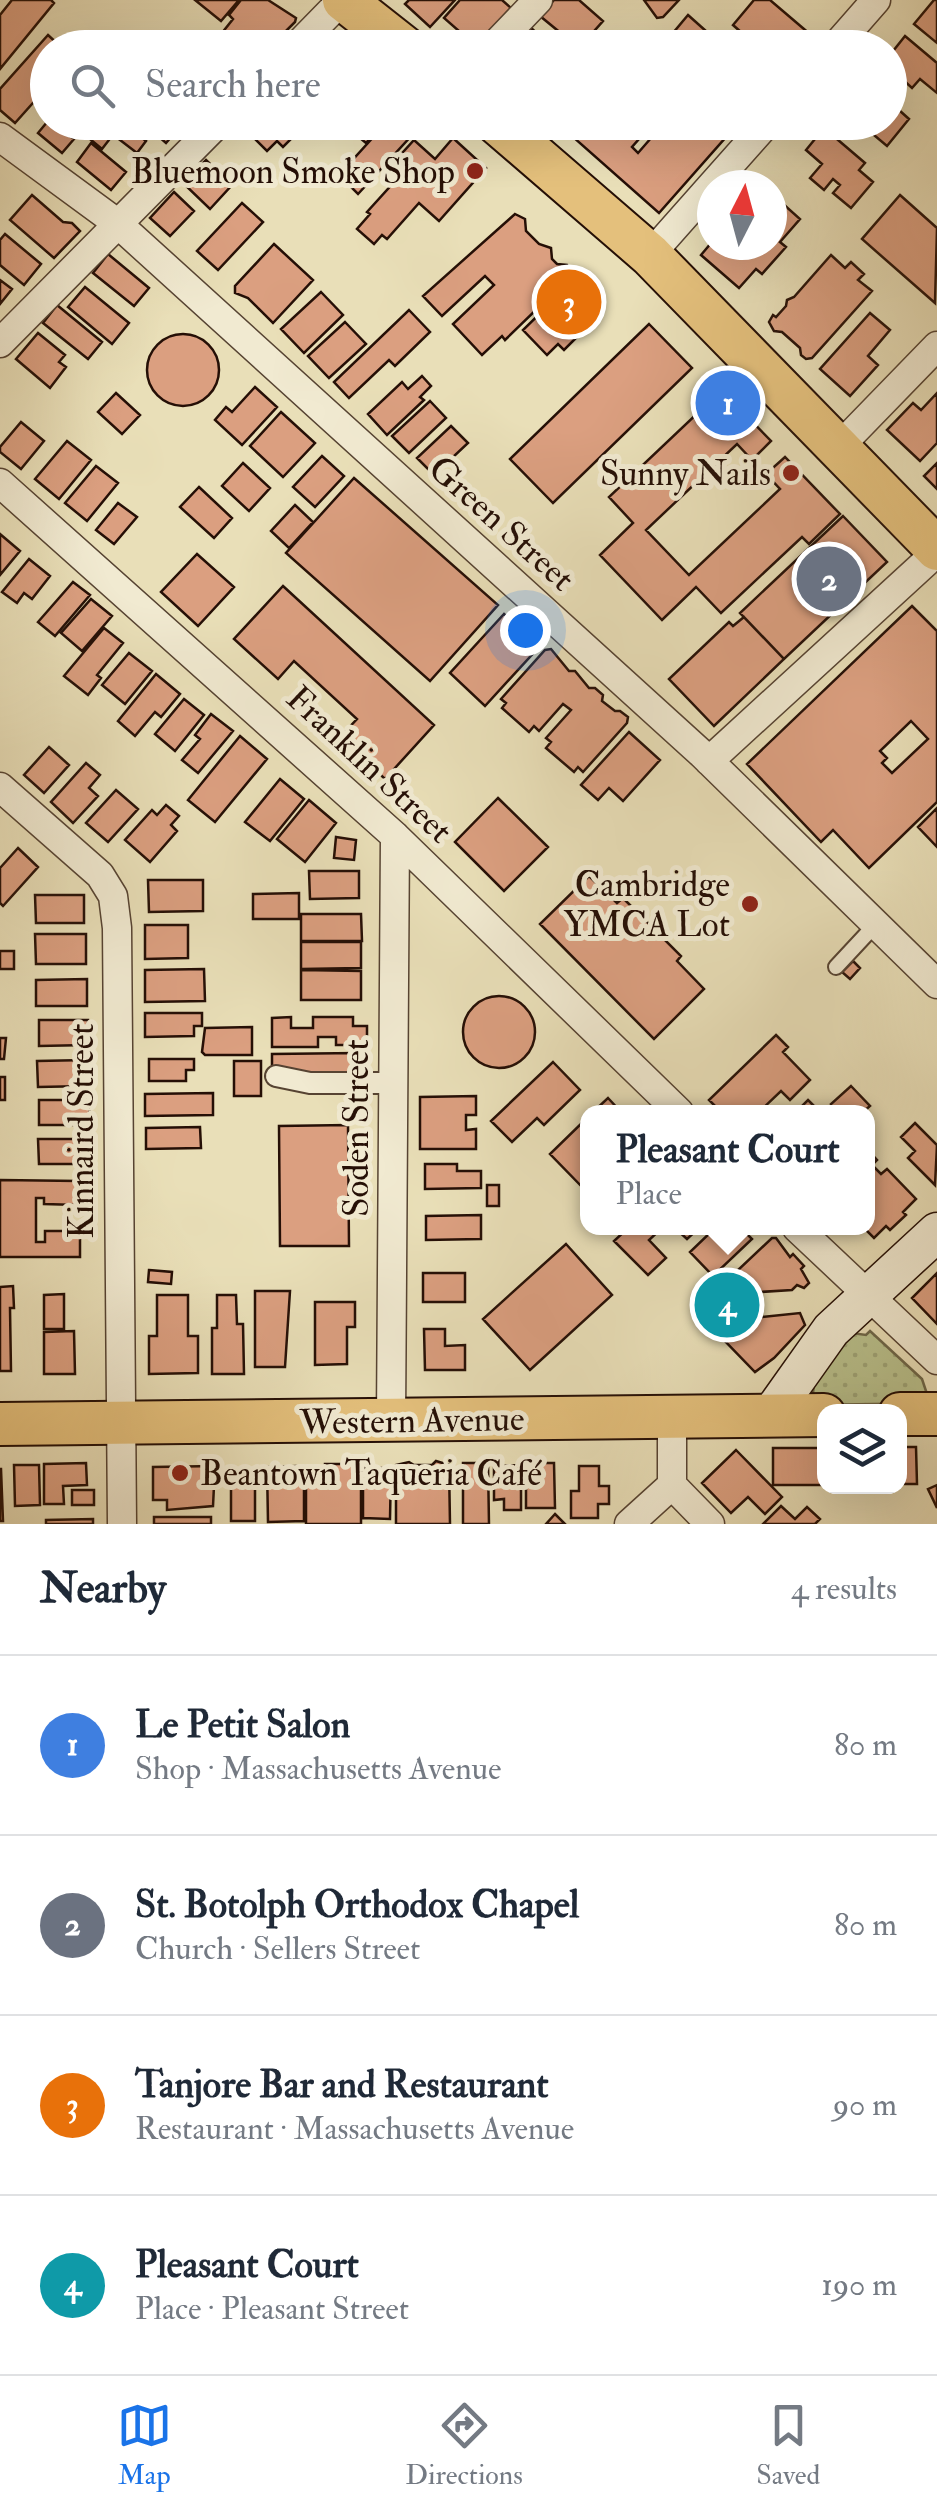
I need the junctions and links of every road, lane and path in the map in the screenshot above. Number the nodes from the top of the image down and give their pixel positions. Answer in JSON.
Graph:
{"nodes":[{"id":1,"x":343,"y":0,"type":"edge"},
{"id":2,"x":538,"y":0,"type":"edge"},
{"id":3,"x":876,"y":0,"type":"edge"},
{"id":4,"x":312,"y":30,"type":"edge"},
{"id":5,"x":382,"y":30,"type":"edge"},
{"id":6,"x":509,"y":30,"type":"edge"},
{"id":7,"x":850,"y":30,"type":"edge"},
{"id":8,"x":0,"y":137,"type":"edge"},
{"id":9,"x":200,"y":140,"type":"edge"},
{"id":10,"x":517,"y":140,"type":"edge"},
{"id":11,"x":752,"y":140,"type":"edge"},
{"id":12,"x":725,"y":170,"type":"edge"},
{"id":13,"x":697,"y":202,"type":"edge"},
{"id":14,"x":117,"y":223,"type":"junction"},
{"id":15,"x":650,"y":255,"type":"junction"},
{"id":16,"x":0,"y":342,"type":"edge"},
{"id":17,"x":937,"y":346,"type":"edge"},
{"id":18,"x":837,"y":449,"type":"junction"},
{"id":19,"x":0,"y":483,"type":"edge"},
{"id":20,"x":937,"y":551,"type":"edge"},
{"id":21,"x":710,"y":761,"type":"junction"},
{"id":22,"x":0,"y":788,"type":"edge"},
{"id":23,"x":395,"y":836,"type":"junction"},
{"id":24,"x":876,"y":924,"type":"junction"},
{"id":25,"x":836,"y":968,"type":"dead end"},
{"id":26,"x":937,"y":984,"type":"edge"},
{"id":27,"x":276,"y":1076,"type":"dead end"},
{"id":28,"x":394,"y":1084,"type":"junction"},
{"id":29,"x":672,"y":1105,"type":"edge"},
{"id":30,"x":937,"y":1232,"type":"edge"},
{"id":31,"x":805,"y":1235,"type":"edge"},
{"id":32,"x":870,"y":1294,"type":"junction"},
{"id":33,"x":937,"y":1360,"type":"edge"},
{"id":34,"x":907,"y":1414,"type":"edge"},
{"id":35,"x":937,"y":1414,"type":"edge"},
{"id":36,"x":817,"y":1415,"type":"edge"},
{"id":37,"x":770,"y":1416,"type":"junction"},
{"id":38,"x":672,"y":1417,"type":"junction"},
{"id":39,"x":391,"y":1420,"type":"junction"},
{"id":40,"x":121,"y":1422,"type":"junction"},
{"id":41,"x":0,"y":1424,"type":"edge"},
{"id":42,"x":672,"y":1484,"type":"junction"},
{"id":43,"x":122,"y":1524,"type":"edge"},
{"id":44,"x":628,"y":1524,"type":"edge"},
{"id":45,"x":710,"y":1524,"type":"edge"}],
"edges":[{"from":1,"to":4,"type":"street"},
{"from":1,"to":5,"type":"main road"},
{"from":2,"to":6,"type":"street"},
{"from":3,"to":7,"type":"street"},
{"from":8,"to":14,"type":"street","name":"Green Street"},
{"from":9,"to":14,"type":"street"},
{"from":10,"to":15,"type":"main road"},
{"from":11,"to":12,"type":"street"},
{"from":13,"to":15,"type":"street"},
{"from":14,"to":16,"type":"street"},
{"from":14,"to":21,"type":"street","name":"Green Street"},
{"from":15,"to":18,"type":"main road"},
{"from":17,"to":18,"type":"street"},
{"from":18,"to":20,"type":"main road"},
{"from":19,"to":23,"type":"street","name":"Franklin Street"},
{"from":20,"to":21,"type":"street"},
{"from":21,"to":24,"type":"street","name":"Green Street"},
{"from":22,"to":40,"type":"street","name":"Kinnaird Street"},
{"from":23,"to":28,"type":"street","name":"Soden Street"},
{"from":23,"to":29,"type":"street","name":"Franklin Street"},
{"from":24,"to":25,"type":"lane"},
{"from":24,"to":26,"type":"street","name":"Green Street"},
{"from":27,"to":28,"type":"street"},
{"from":28,"to":39,"type":"street","name":"Soden Street"},
{"from":30,"to":32,"type":"main road"},
{"from":31,"to":32,"type":"street"},
{"from":32,"to":33,"type":"street"},
{"from":32,"to":37,"type":"main road"},
{"from":34,"to":35,"type":"main road"},
{"from":36,"to":37,"type":"main road","name":"Western Avenue"},
{"from":37,"to":38,"type":"main road","name":"Western Avenue"},
{"from":38,"to":39,"type":"main road","name":"Western Avenue"},
{"from":38,"to":42,"type":"street"},
{"from":39,"to":40,"type":"main road","name":"Western Avenue"},
{"from":40,"to":41,"type":"main road","name":"Western Avenue"},
{"from":40,"to":43,"type":"street","name":"Kinnaird Street"},
{"from":42,"to":44,"type":"street"},
{"from":42,"to":45,"type":"street"}]}
